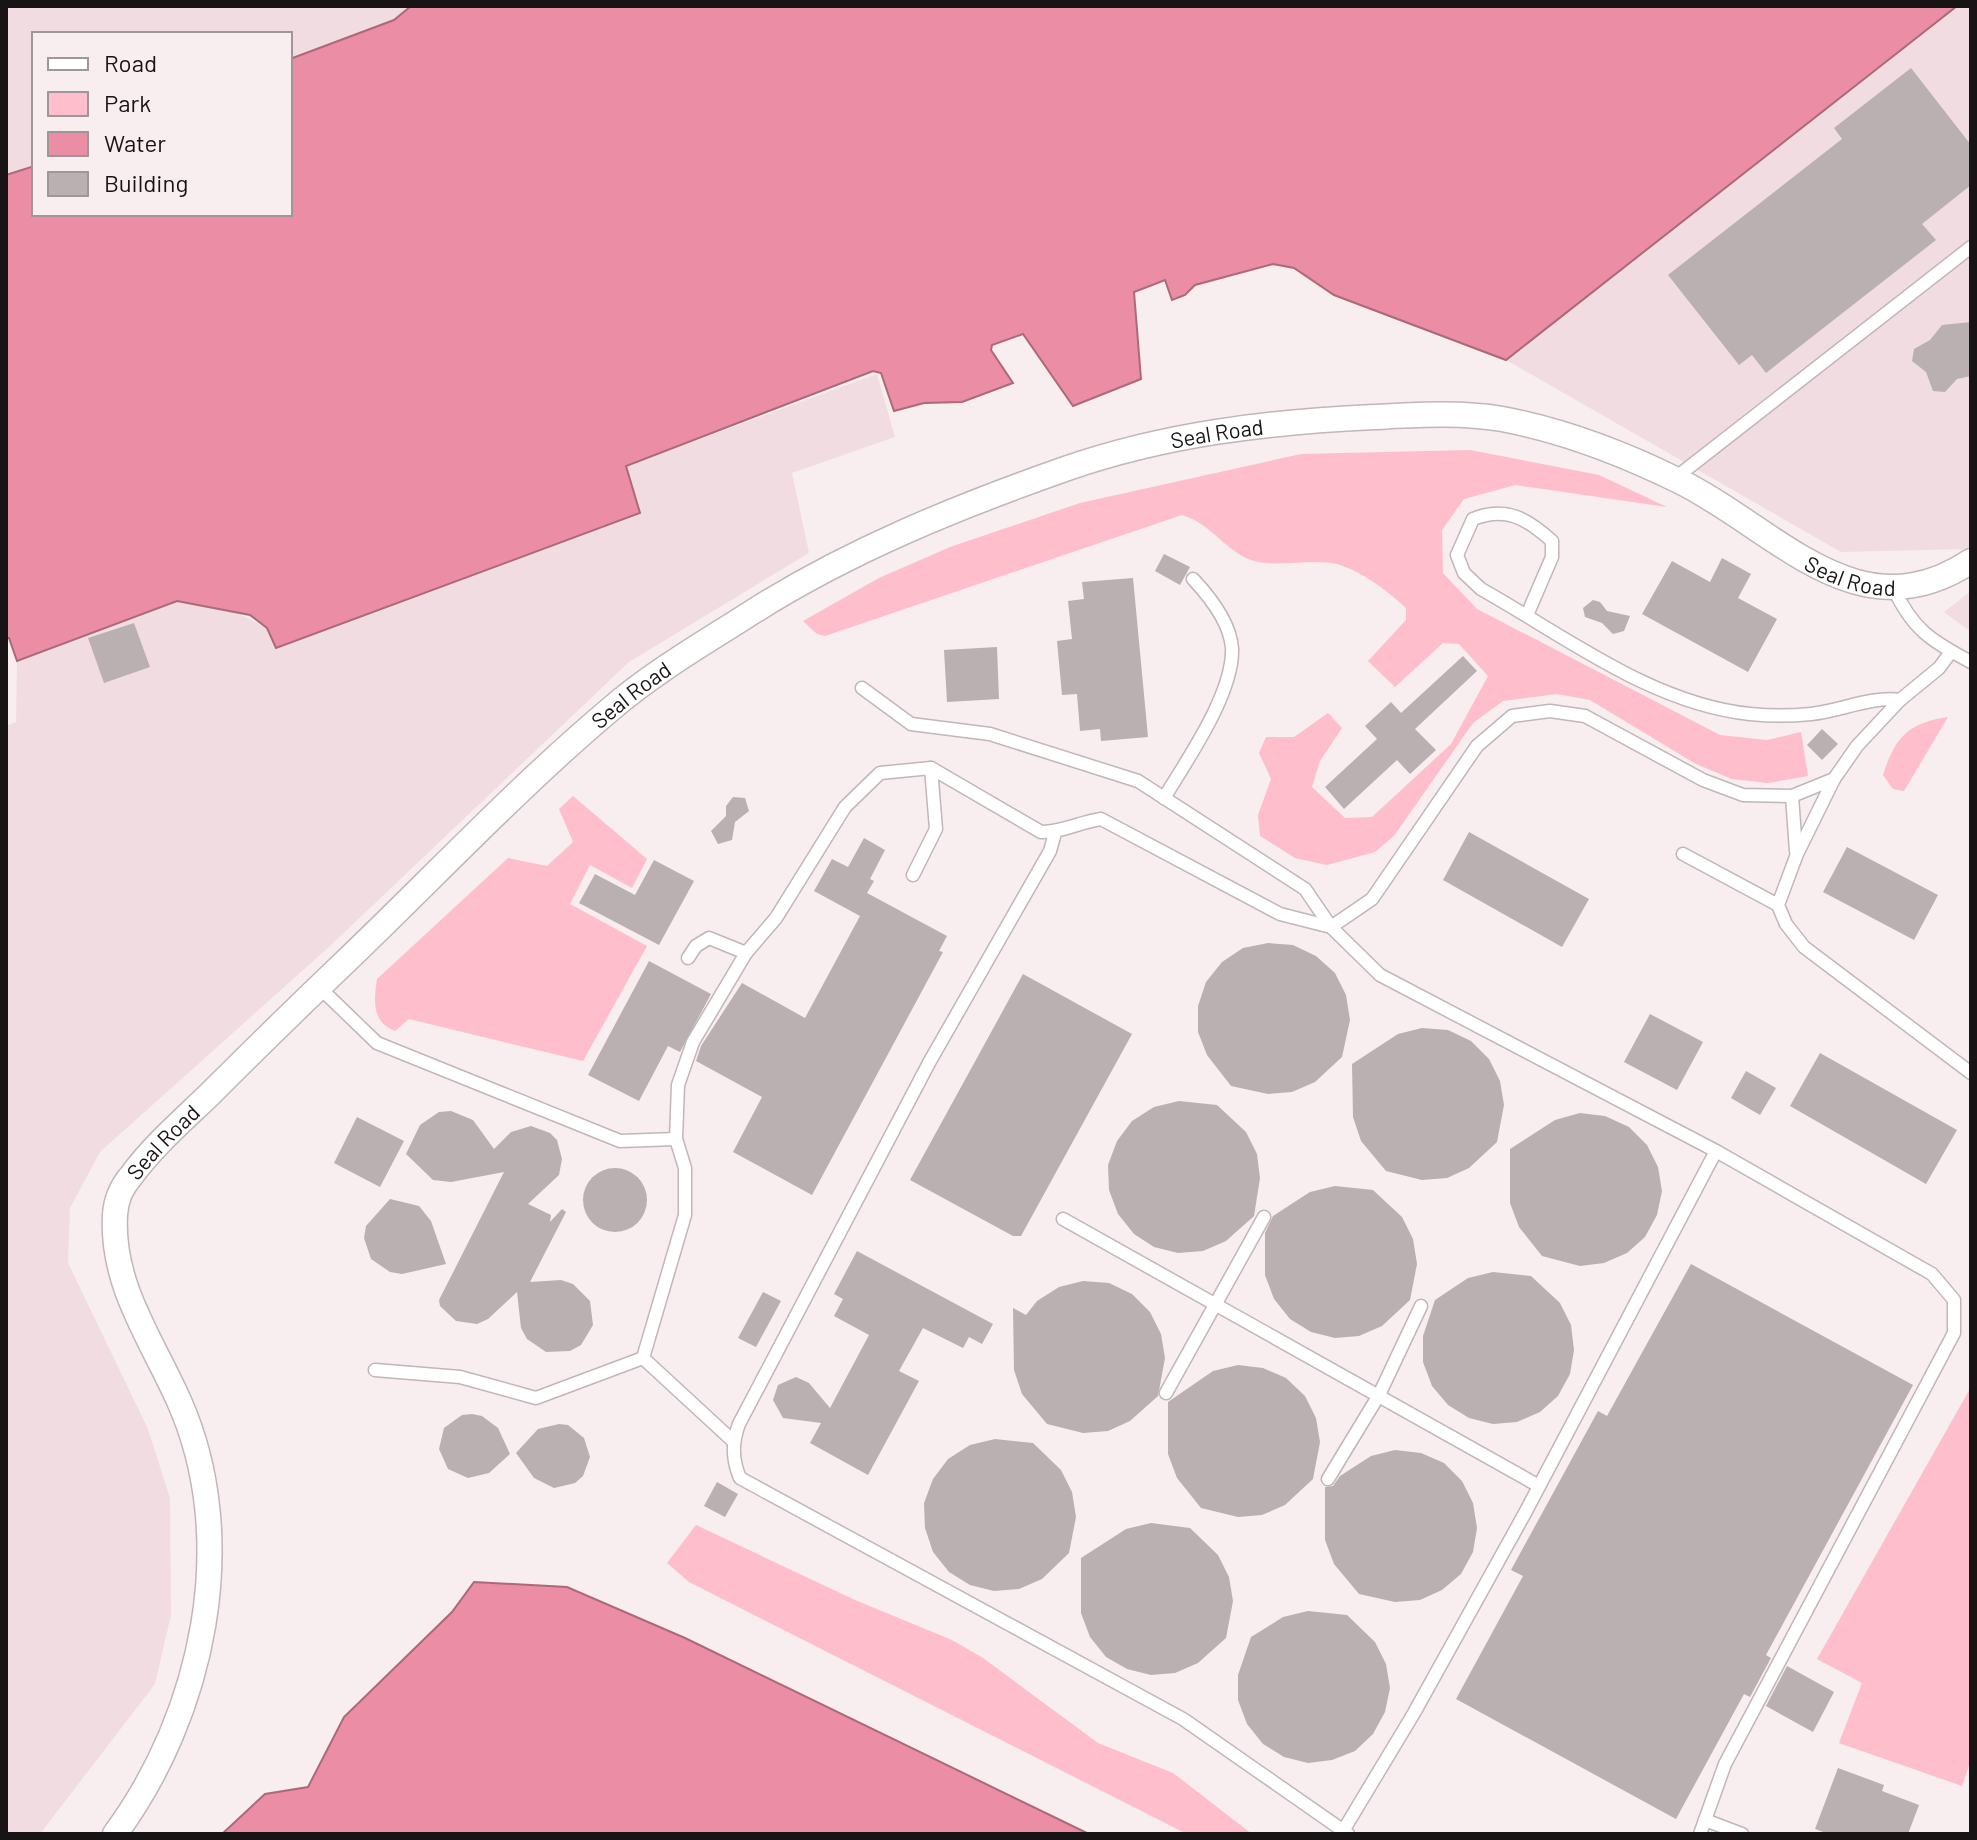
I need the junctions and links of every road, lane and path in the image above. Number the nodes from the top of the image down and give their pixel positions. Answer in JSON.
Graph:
{"nodes":[{"id":1,"x":1971,"y":247,"type":"edge"},
{"id":2,"x":1674,"y":479,"type":"junction"},
{"id":3,"x":1971,"y":561,"type":"edge"},
{"id":4,"x":1193,"y":579,"type":"dead end"},
{"id":5,"x":1893,"y":587,"type":"junction"},
{"id":6,"x":1527,"y":615,"type":"junction"},
{"id":7,"x":1951,"y":652,"type":"junction"},
{"id":8,"x":1971,"y":662,"type":"edge"},
{"id":9,"x":862,"y":688,"type":"dead end"},
{"id":10,"x":1900,"y":700,"type":"junction"},
{"id":11,"x":931,"y":768,"type":"junction"},
{"id":12,"x":1834,"y":779,"type":"junction"},
{"id":13,"x":1792,"y":796,"type":"junction"},
{"id":14,"x":1164,"y":798,"type":"junction"},
{"id":15,"x":1055,"y":833,"type":"junction"},
{"id":16,"x":1683,"y":854,"type":"dead end"},
{"id":17,"x":1797,"y":854,"type":"junction"},
{"id":18,"x":913,"y":875,"type":"dead end"},
{"id":19,"x":1778,"y":905,"type":"junction"},
{"id":20,"x":1331,"y":927,"type":"junction"},
{"id":21,"x":746,"y":953,"type":"junction"},
{"id":22,"x":688,"y":958,"type":"dead end"},
{"id":23,"x":319,"y":987,"type":"junction"},
{"id":24,"x":1971,"y":1073,"type":"edge"},
{"id":25,"x":676,"y":1139,"type":"junction"},
{"id":26,"x":1716,"y":1151,"type":"junction"},
{"id":27,"x":1264,"y":1217,"type":"dead end"},
{"id":28,"x":1063,"y":1219,"type":"dead end"},
{"id":29,"x":1214,"y":1303,"type":"junction"},
{"id":30,"x":1421,"y":1306,"type":"dead end"},
{"id":31,"x":643,"y":1358,"type":"junction"},
{"id":32,"x":375,"y":1370,"type":"dead end"},
{"id":33,"x":1166,"y":1393,"type":"dead end"},
{"id":34,"x":1379,"y":1395,"type":"junction"},
{"id":35,"x":733,"y":1441,"type":"junction"},
{"id":36,"x":1328,"y":1479,"type":"dead end"},
{"id":37,"x":1539,"y":1486,"type":"junction"},
{"id":38,"x":1705,"y":1820,"type":"junction"},
{"id":39,"x":1345,"y":1833,"type":"edge"},
{"id":40,"x":115,"y":1834,"type":"edge"},
{"id":41,"x":1700,"y":1834,"type":"edge"},
{"id":42,"x":1742,"y":1834,"type":"edge"}],
"edges":[{"from":1,"to":2,"type":"lane"},
{"from":2,"to":5,"type":"street","name":"Seal Road"},
{"from":2,"to":23,"type":"street","name":"Seal Road"},
{"from":3,"to":5,"type":"street","name":"Seal Road"},
{"from":4,"to":14,"type":"lane"},
{"from":5,"to":7,"type":"lane"},
{"from":6,"to":6,"type":"lane"},
{"from":6,"to":10,"type":"lane"},
{"from":7,"to":8,"type":"lane"},
{"from":7,"to":10,"type":"lane"},
{"from":9,"to":14,"type":"lane"},
{"from":10,"to":12,"type":"lane"},
{"from":11,"to":15,"type":"lane"},
{"from":11,"to":18,"type":"lane"},
{"from":11,"to":21,"type":"lane"},
{"from":12,"to":13,"type":"lane"},
{"from":12,"to":17,"type":"lane"},
{"from":13,"to":17,"type":"lane"},
{"from":13,"to":20,"type":"lane"},
{"from":14,"to":20,"type":"lane"},
{"from":15,"to":20,"type":"lane"},
{"from":15,"to":35,"type":"lane"},
{"from":16,"to":19,"type":"lane"},
{"from":17,"to":19,"type":"lane"},
{"from":19,"to":24,"type":"lane"},
{"from":20,"to":26,"type":"lane"},
{"from":21,"to":22,"type":"lane"},
{"from":21,"to":25,"type":"lane"},
{"from":23,"to":25,"type":"lane"},
{"from":23,"to":40,"type":"street","name":"Seal Road"},
{"from":25,"to":31,"type":"lane"},
{"from":26,"to":37,"type":"lane"},
{"from":26,"to":38,"type":"lane"},
{"from":27,"to":29,"type":"lane"},
{"from":28,"to":29,"type":"lane"},
{"from":29,"to":33,"type":"lane"},
{"from":29,"to":34,"type":"lane"},
{"from":30,"to":34,"type":"lane"},
{"from":31,"to":32,"type":"lane"},
{"from":31,"to":35,"type":"lane"},
{"from":34,"to":36,"type":"lane"},
{"from":34,"to":37,"type":"lane"},
{"from":35,"to":39,"type":"lane"},
{"from":37,"to":39,"type":"lane"},
{"from":38,"to":41,"type":"lane"},
{"from":38,"to":42,"type":"lane"}]}
